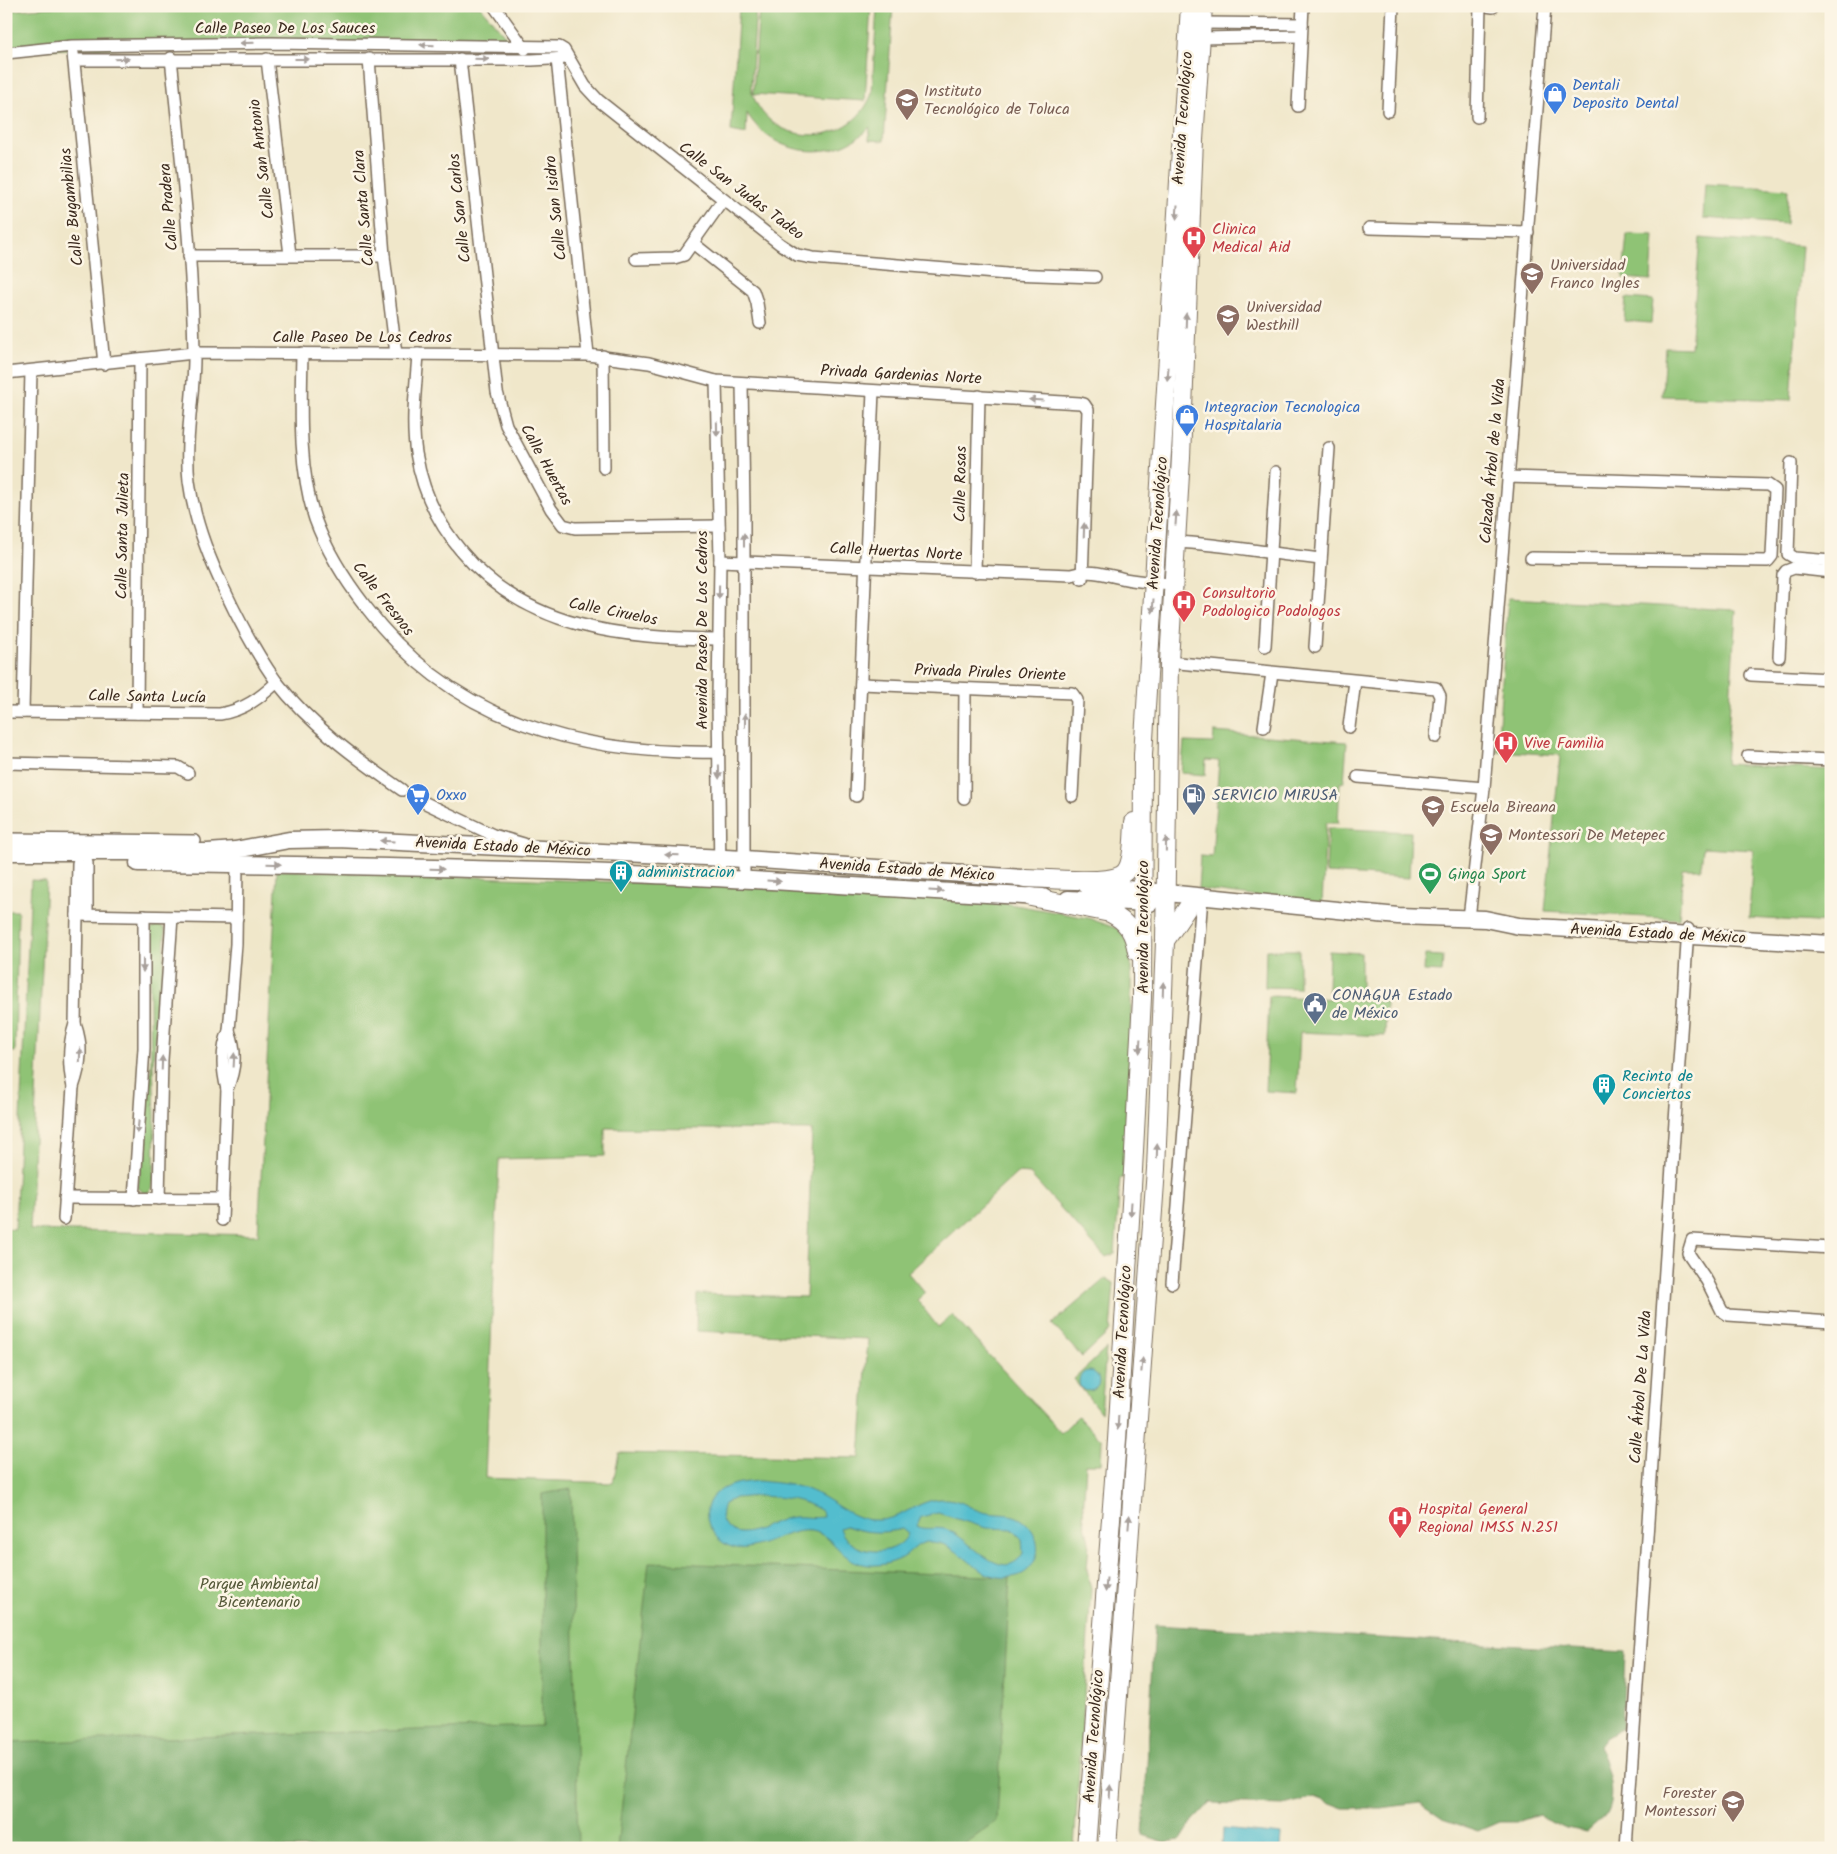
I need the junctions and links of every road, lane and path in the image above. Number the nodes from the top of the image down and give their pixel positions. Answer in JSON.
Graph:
{"nodes":[{"id":1,"x":494,"y":6,"type":"edge"},
{"id":2,"x":1190,"y":6,"type":"edge"},
{"id":3,"x":1303,"y":6,"type":"edge"},
{"id":4,"x":1393,"y":6,"type":"edge"},
{"id":5,"x":1480,"y":6,"type":"edge"},
{"id":6,"x":1486,"y":6,"type":"edge"},
{"id":7,"x":1493,"y":6,"type":"edge"},
{"id":8,"x":1545,"y":6,"type":"edge"},
{"id":9,"x":1272,"y":24,"type":"junction"},
{"id":10,"x":1207,"y":26,"type":"edge"},
{"id":11,"x":1302,"y":30,"type":"junction"},
{"id":12,"x":1273,"y":36,"type":"junction"},
{"id":13,"x":522,"y":45,"type":"junction"},
{"id":14,"x":72,"y":46,"type":"junction"},
{"id":15,"x":6,"y":53,"type":"edge"},
{"id":16,"x":563,"y":55,"type":"junction"},
{"id":17,"x":171,"y":58,"type":"junction"},
{"id":18,"x":369,"y":58,"type":"junction"},
{"id":19,"x":267,"y":59,"type":"junction"},
{"id":20,"x":460,"y":59,"type":"junction"},
{"id":21,"x":74,"y":60,"type":"junction"},
{"id":22,"x":532,"y":60,"type":"junction"},
{"id":23,"x":1298,"y":106,"type":"dead end"},
{"id":24,"x":1388,"y":111,"type":"dead end"},
{"id":25,"x":1477,"y":117,"type":"dead end"},
{"id":26,"x":723,"y":200,"type":"junction"},
{"id":27,"x":1369,"y":228,"type":"dead end"},
{"id":28,"x":1528,"y":232,"type":"junction"},
{"id":29,"x":694,"y":244,"type":"junction"},
{"id":30,"x":290,"y":255,"type":"junction"},
{"id":31,"x":189,"y":256,"type":"junction"},
{"id":32,"x":384,"y":256,"type":"junction"},
{"id":33,"x":636,"y":259,"type":"dead end"},
{"id":34,"x":1095,"y":277,"type":"dead end"},
{"id":35,"x":760,"y":323,"type":"dead end"},
{"id":36,"x":194,"y":353,"type":"junction"},
{"id":37,"x":302,"y":353,"type":"junction"},
{"id":38,"x":396,"y":354,"type":"junction"},
{"id":39,"x":418,"y":354,"type":"junction"},
{"id":40,"x":492,"y":354,"type":"junction"},
{"id":41,"x":588,"y":355,"type":"junction"},
{"id":42,"x":603,"y":356,"type":"junction"},
{"id":43,"x":140,"y":360,"type":"junction"},
{"id":44,"x":104,"y":364,"type":"junction"},
{"id":45,"x":31,"y":371,"type":"junction"},
{"id":46,"x":6,"y":373,"type":"edge"},
{"id":47,"x":716,"y":380,"type":"junction"},
{"id":48,"x":742,"y":383,"type":"junction"},
{"id":49,"x":873,"y":391,"type":"junction"},
{"id":50,"x":979,"y":396,"type":"junction"},
{"id":51,"x":1329,"y":448,"type":"dead end"},
{"id":52,"x":1791,"y":463,"type":"dead end"},
{"id":53,"x":604,"y":468,"type":"dead end"},
{"id":54,"x":1276,"y":472,"type":"dead end"},
{"id":55,"x":1508,"y":477,"type":"junction"},
{"id":56,"x":719,"y":526,"type":"junction"},
{"id":57,"x":1175,"y":542,"type":"junction"},
{"id":58,"x":1271,"y":554,"type":"junction"},
{"id":59,"x":1532,"y":558,"type":"dead end"},
{"id":60,"x":1321,"y":559,"type":"junction"},
{"id":61,"x":720,"y":560,"type":"junction"},
{"id":62,"x":744,"y":560,"type":"junction"},
{"id":63,"x":1831,"y":561,"type":"edge"},
{"id":64,"x":866,"y":566,"type":"junction"},
{"id":65,"x":975,"y":572,"type":"junction"},
{"id":66,"x":1831,"y":572,"type":"edge"},
{"id":67,"x":1082,"y":575,"type":"junction"},
{"id":68,"x":1154,"y":583,"type":"junction"},
{"id":69,"x":1173,"y":584,"type":"junction"},
{"id":70,"x":719,"y":640,"type":"junction"},
{"id":71,"x":1266,"y":646,"type":"dead end"},
{"id":72,"x":1315,"y":648,"type":"dead end"},
{"id":73,"x":1779,"y":657,"type":"dead end"},
{"id":74,"x":1169,"y":662,"type":"junction"},
{"id":75,"x":1272,"y":673,"type":"junction"},
{"id":76,"x":1750,"y":675,"type":"dead end"},
{"id":77,"x":1831,"y":679,"type":"edge"},
{"id":78,"x":1355,"y":681,"type":"junction"},
{"id":79,"x":277,"y":682,"type":"junction"},
{"id":80,"x":861,"y":684,"type":"junction"},
{"id":81,"x":966,"y":689,"type":"junction"},
{"id":82,"x":6,"y":712,"type":"edge"},
{"id":83,"x":23,"y":712,"type":"junction"},
{"id":84,"x":137,"y":713,"type":"junction"},
{"id":85,"x":1264,"y":727,"type":"dead end"},
{"id":86,"x":1349,"y":727,"type":"dead end"},
{"id":87,"x":1436,"y":737,"type":"dead end"},
{"id":88,"x":719,"y":752,"type":"junction"},
{"id":89,"x":1143,"y":755,"type":"junction"},
{"id":90,"x":1748,"y":756,"type":"dead end"},
{"id":91,"x":1831,"y":760,"type":"edge"},
{"id":92,"x":6,"y":762,"type":"edge"},
{"id":93,"x":188,"y":773,"type":"dead end"},
{"id":94,"x":1358,"y":777,"type":"dead end"},
{"id":95,"x":1484,"y":788,"type":"junction"},
{"id":96,"x":402,"y":790,"type":"dead end"},
{"id":97,"x":856,"y":796,"type":"dead end"},
{"id":98,"x":1072,"y":796,"type":"dead end"},
{"id":99,"x":964,"y":798,"type":"dead end"},
{"id":100,"x":417,"y":799,"type":"dead end"},
{"id":101,"x":6,"y":839,"type":"edge"},
{"id":102,"x":195,"y":841,"type":"dead end"},
{"id":103,"x":538,"y":848,"type":"junction"},
{"id":104,"x":6,"y":852,"type":"edge"},
{"id":105,"x":626,"y":853,"type":"junction"},
{"id":106,"x":650,"y":854,"type":"junction"},
{"id":107,"x":721,"y":857,"type":"junction"},
{"id":108,"x":745,"y":859,"type":"junction"},
{"id":109,"x":6,"y":862,"type":"edge"},
{"id":110,"x":82,"y":863,"type":"junction"},
{"id":111,"x":237,"y":864,"type":"junction"},
{"id":112,"x":620,"y":874,"type":"junction"},
{"id":113,"x":644,"y":876,"type":"junction"},
{"id":114,"x":1025,"y":878,"type":"junction"},
{"id":115,"x":720,"y":879,"type":"junction"},
{"id":116,"x":744,"y":880,"type":"junction"},
{"id":117,"x":1031,"y":897,"type":"junction"},
{"id":118,"x":1143,"y":897,"type":"junction"},
{"id":119,"x":1165,"y":898,"type":"junction"},
{"id":120,"x":1198,"y":902,"type":"junction"},
{"id":121,"x":82,"y":915,"type":"junction"},
{"id":122,"x":144,"y":916,"type":"junction"},
{"id":123,"x":172,"y":917,"type":"junction"},
{"id":124,"x":237,"y":918,"type":"junction"},
{"id":125,"x":1477,"y":919,"type":"junction"},
{"id":126,"x":1687,"y":932,"type":"junction"},
{"id":127,"x":1831,"y":937,"type":"edge"},
{"id":128,"x":1165,"y":941,"type":"junction"},
{"id":129,"x":1831,"y":944,"type":"edge"},
{"id":130,"x":1142,"y":998,"type":"junction"},
{"id":131,"x":66,"y":1198,"type":"junction"},
{"id":132,"x":134,"y":1199,"type":"junction"},
{"id":133,"x":159,"y":1199,"type":"junction"},
{"id":134,"x":223,"y":1199,"type":"junction"},
{"id":135,"x":64,"y":1218,"type":"dead end"},
{"id":136,"x":222,"y":1220,"type":"dead end"},
{"id":137,"x":1831,"y":1248,"type":"edge"},
{"id":138,"x":1666,"y":1251,"type":"junction"},
{"id":139,"x":1688,"y":1253,"type":"junction"},
{"id":140,"x":1172,"y":1283,"type":"dead end"},
{"id":141,"x":1831,"y":1322,"type":"edge"},
{"id":142,"x":1086,"y":1844,"type":"edge"},
{"id":143,"x":1107,"y":1844,"type":"edge"},
{"id":144,"x":1626,"y":1848,"type":"edge"}],
"edges":[{"from":1,"to":13,"type":"street"},
{"from":2,"to":68,"type":"main road","name":"Avenida Tecnológico","one_way":true},
{"from":3,"to":11,"type":"street"},
{"from":4,"to":24,"type":"street"},
{"from":5,"to":25,"type":"street"},
{"from":6,"to":7,"type":"street"},
{"from":8,"to":28,"type":"street","name":"Calzada Árbol de la Vida"},
{"from":9,"to":10,"type":"street"},
{"from":9,"to":11,"type":"street"},
{"from":9,"to":12,"type":"street"},
{"from":10,"to":12,"type":"street"},
{"from":57,"to":10,"type":"main road","name":"Avenida Tecnológico","one_way":true},
{"from":11,"to":12,"type":"street"},
{"from":11,"to":23,"type":"street"},
{"from":13,"to":14,"type":"street","name":"Calle Paseo De Los Sauces","one_way":true},
{"from":13,"to":16,"type":"street","name":"Calle Paseo De Los Sauces"},
{"from":13,"to":22,"type":"street"},
{"from":14,"to":15,"type":"street","name":"Calle Paseo De Los Sauces"},
{"from":14,"to":21,"type":"street","name":"Calle Bugambilias"},
{"from":16,"to":22,"type":"street","name":"Calle Paseo De Los Sauces"},
{"from":16,"to":26,"type":"street","name":"Calle San Judas Tadeo"},
{"from":16,"to":41,"type":"street","name":"Calle San Isidro"},
{"from":17,"to":19,"type":"street","name":"Calle Paseo De Los Sauces"},
{"from":21,"to":17,"type":"street","name":"Calle Paseo De Los Sauces","one_way":true},
{"from":17,"to":31,"type":"street","name":"Calle Pradera"},
{"from":19,"to":18,"type":"street","name":"Calle Paseo De Los Sauces","one_way":true},
{"from":18,"to":20,"type":"street","name":"Calle Paseo De Los Sauces"},
{"from":18,"to":32,"type":"street","name":"Calle Santa Clara"},
{"from":19,"to":30,"type":"street","name":"Calle San Antonio"},
{"from":20,"to":22,"type":"street","name":"Calle Paseo De Los Sauces","one_way":true},
{"from":20,"to":40,"type":"street","name":"Calle San Carlos"},
{"from":21,"to":44,"type":"street","name":"Calle Bugambilias"},
{"from":26,"to":29,"type":"street"},
{"from":26,"to":34,"type":"street","name":"Calle San Judas Tadeo"},
{"from":27,"to":28,"type":"street"},
{"from":28,"to":55,"type":"street","name":"Calzada Árbol de la Vida"},
{"from":29,"to":33,"type":"street"},
{"from":29,"to":35,"type":"street"},
{"from":30,"to":31,"type":"street"},
{"from":30,"to":32,"type":"street"},
{"from":31,"to":36,"type":"street","name":"Calle Pradera"},
{"from":32,"to":38,"type":"street","name":"Calle Santa Clara"},
{"from":36,"to":37,"type":"street","name":"Calle Paseo De Los Cedros"},
{"from":36,"to":43,"type":"street","name":"Calle Paseo De Los Cedros"},
{"from":36,"to":79,"type":"street","name":"Calle Pradera"},
{"from":37,"to":38,"type":"street","name":"Calle Paseo De Los Cedros"},
{"from":37,"to":88,"type":"street","name":"Calle Fresnos"},
{"from":38,"to":39,"type":"street","name":"Calle Paseo De Los Cedros"},
{"from":39,"to":40,"type":"street","name":"Calle Paseo De Los Cedros"},
{"from":39,"to":70,"type":"street","name":"Calle Ciruelos"},
{"from":40,"to":41,"type":"street","name":"Calle Paseo De Los Cedros"},
{"from":40,"to":56,"type":"street","name":"Calle Huertas"},
{"from":41,"to":42,"type":"street","name":"Calle Paseo De Los Cedros"},
{"from":42,"to":47,"type":"street","name":"Calle Paseo De Los Cedros"},
{"from":42,"to":53,"type":"street"},
{"from":43,"to":44,"type":"street","name":"Calle Paseo De Los Cedros"},
{"from":43,"to":84,"type":"street","name":"Calle Santa Julieta"},
{"from":44,"to":45,"type":"street","name":"Calle Paseo De Los Cedros"},
{"from":45,"to":46,"type":"street","name":"Calle Paseo De Los Cedros"},
{"from":45,"to":83,"type":"street"},
{"from":47,"to":48,"type":"street","name":"Privada Gardenias Norte"},
{"from":47,"to":56,"type":"street","name":"Avenida Paseo De Los Cedros","one_way":true},
{"from":48,"to":49,"type":"street","name":"Privada Gardenias Norte"},
{"from":62,"to":48,"type":"street","one_way":true},
{"from":49,"to":50,"type":"street","name":"Privada Gardenias Norte"},
{"from":49,"to":64,"type":"street"},
{"from":50,"to":65,"type":"street","name":"Calle Rosas"},
{"from":67,"to":50,"type":"street","name":"Privada Gardenias Norte","one_way":true},
{"from":51,"to":60,"type":"street"},
{"from":52,"to":63,"type":"street"},
{"from":54,"to":58,"type":"street"},
{"from":55,"to":59,"type":"street"},
{"from":55,"to":95,"type":"street","name":"Calzada Árbol de la Vida"},
{"from":56,"to":61,"type":"street","name":"Avenida Paseo De Los Cedros"},
{"from":57,"to":58,"type":"street"},
{"from":57,"to":69,"type":"main road","name":"Avenida Tecnológico"},
{"from":58,"to":60,"type":"street"},
{"from":58,"to":71,"type":"street"},
{"from":60,"to":72,"type":"street"},
{"from":61,"to":62,"type":"street","name":"Calle Huertas Norte"},
{"from":61,"to":70,"type":"street","name":"Avenida Paseo De Los Cedros","one_way":true},
{"from":62,"to":64,"type":"street","name":"Calle Huertas Norte"},
{"from":108,"to":62,"type":"street","one_way":true},
{"from":64,"to":65,"type":"street","name":"Calle Huertas Norte"},
{"from":64,"to":80,"type":"street"},
{"from":65,"to":67,"type":"street","name":"Calle Huertas Norte"},
{"from":66,"to":73,"type":"street"},
{"from":67,"to":68,"type":"street","name":"Calle Huertas Norte"},
{"from":68,"to":69,"type":"street","name":"Calle Huertas Norte"},
{"from":68,"to":89,"type":"main road","name":"Avenida Tecnológico","one_way":true},
{"from":69,"to":74,"type":"main road","name":"Avenida Tecnológico"},
{"from":70,"to":88,"type":"street","name":"Avenida Paseo De Los Cedros"},
{"from":74,"to":75,"type":"street"},
{"from":119,"to":74,"type":"main road","name":"Avenida Tecnológico","one_way":true},
{"from":75,"to":78,"type":"street"},
{"from":75,"to":85,"type":"street"},
{"from":76,"to":77,"type":"street"},
{"from":78,"to":86,"type":"street"},
{"from":78,"to":87,"type":"street"},
{"from":79,"to":84,"type":"street","name":"Calle Santa Lucía"},
{"from":79,"to":96,"type":"street","name":"Calle Pradera"},
{"from":80,"to":81,"type":"street","name":"Privada Pirules Oriente"},
{"from":80,"to":97,"type":"street"},
{"from":81,"to":98,"type":"street","name":"Privada Pirules Oriente"},
{"from":81,"to":99,"type":"street"},
{"from":82,"to":83,"type":"street","name":"Calle Santa Lucía"},
{"from":83,"to":84,"type":"street","name":"Calle Santa Lucía"},
{"from":88,"to":107,"type":"street","name":"Avenida Paseo De Los Cedros","one_way":true},
{"from":89,"to":114,"type":"main road"},
{"from":89,"to":118,"type":"main road","name":"Avenida Tecnológico"},
{"from":90,"to":91,"type":"street"},
{"from":92,"to":93,"type":"street"},
{"from":94,"to":95,"type":"street"},
{"from":95,"to":125,"type":"street","name":"Calzada Árbol de la Vida"},
{"from":100,"to":103,"type":"street"},
{"from":101,"to":102,"type":"street"},
{"from":103,"to":104,"type":"main road","name":"Avenida Estado de México","one_way":true},
{"from":103,"to":105,"type":"main road","name":"Avenida Estado de México"},
{"from":105,"to":106,"type":"main road","name":"Avenida Estado de México"},
{"from":105,"to":112,"type":"main road"},
{"from":107,"to":106,"type":"main road","name":"Avenida Estado de México","one_way":true},
{"from":106,"to":113,"type":"main road"},
{"from":107,"to":108,"type":"main road","name":"Avenida Estado de México"},
{"from":107,"to":115,"type":"street","name":"Avenida Paseo De Los Cedros"},
{"from":108,"to":114,"type":"main road","name":"Avenida Estado de México"},
{"from":108,"to":116,"type":"street"},
{"from":109,"to":110,"type":"main road","name":"Avenida Estado de México"},
{"from":110,"to":111,"type":"main road","name":"Avenida Estado de México"},
{"from":110,"to":121,"type":"street"},
{"from":111,"to":112,"type":"main road","name":"Avenida Estado de México","one_way":true},
{"from":111,"to":124,"type":"street"},
{"from":112,"to":113,"type":"main road","name":"Avenida Estado de México"},
{"from":113,"to":115,"type":"main road","name":"Avenida Estado de México"},
{"from":114,"to":118,"type":"main road","name":"Avenida Estado de México"},
{"from":115,"to":116,"type":"main road","name":"Avenida Estado de México"},
{"from":116,"to":117,"type":"main road","name":"Avenida Estado de México","one_way":true},
{"from":117,"to":118,"type":"main road","name":"Avenida Estado de México"},
{"from":117,"to":130,"type":"main road"},
{"from":118,"to":119,"type":"main road","name":"Avenida Estado de México"},
{"from":118,"to":130,"type":"main road","name":"Avenida Tecnológico"},
{"from":119,"to":120,"type":"main road","name":"Avenida Estado de México"},
{"from":119,"to":128,"type":"main road","name":"Avenida Tecnológico"},
{"from":120,"to":125,"type":"main road","name":"Avenida Estado de México"},
{"from":120,"to":128,"type":"main road"},
{"from":120,"to":140,"type":"street"},
{"from":121,"to":122,"type":"street"},
{"from":121,"to":131,"type":"street"},
{"from":122,"to":123,"type":"street"},
{"from":122,"to":132,"type":"street","one_way":true},
{"from":123,"to":124,"type":"street"},
{"from":133,"to":123,"type":"street","one_way":true},
{"from":124,"to":134,"type":"street"},
{"from":125,"to":126,"type":"main road","name":"Avenida Estado de México"},
{"from":126,"to":127,"type":"main road","name":"Avenida Estado de México"},
{"from":126,"to":129,"type":"main road","name":"Avenida Estado de México"},
{"from":126,"to":138,"type":"street","name":"Calle Árbol De La Vida"},
{"from":143,"to":128,"type":"main road","name":"Avenida Tecnológico","one_way":true},
{"from":130,"to":142,"type":"main road","name":"Avenida Tecnológico","one_way":true},
{"from":131,"to":132,"type":"street"},
{"from":131,"to":135,"type":"street"},
{"from":132,"to":133,"type":"street"},
{"from":133,"to":134,"type":"street"},
{"from":134,"to":136,"type":"street"},
{"from":137,"to":139,"type":"street"},
{"from":138,"to":139,"type":"street"},
{"from":138,"to":144,"type":"street","name":"Calle Árbol De La Vida"},
{"from":139,"to":141,"type":"street"},
{"from":142,"to":143,"type":"main road"}]}
